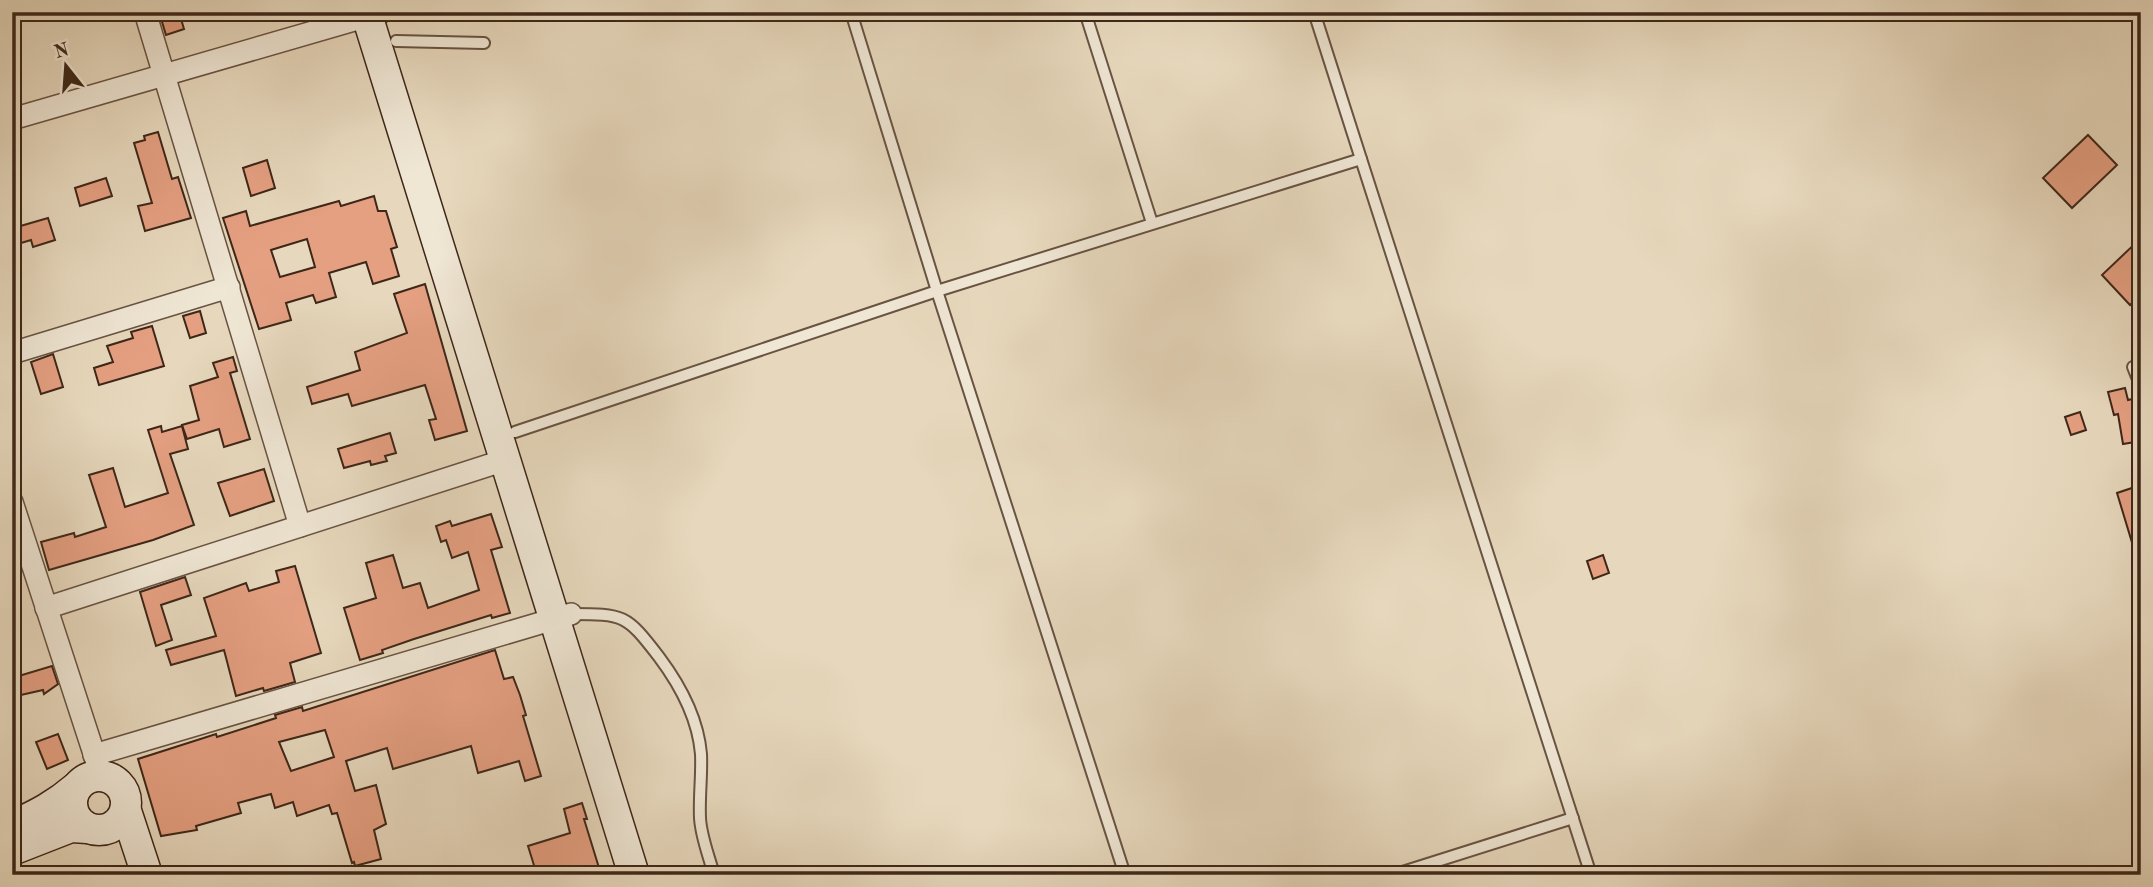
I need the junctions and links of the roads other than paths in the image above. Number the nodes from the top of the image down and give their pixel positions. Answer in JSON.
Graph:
{"nodes":[{"id":1,"x":145,"y":12,"type":"edge"},
{"id":2,"x":851,"y":12,"type":"edge"},
{"id":3,"x":1085,"y":12,"type":"edge"},
{"id":4,"x":1314,"y":12,"type":"edge"},
{"id":5,"x":376,"y":14,"type":"edge"},
{"id":6,"x":396,"y":41,"type":"junction"},
{"id":7,"x":484,"y":43,"type":"dead end"},
{"id":8,"x":164,"y":74,"type":"junction"},
{"id":9,"x":12,"y":119,"type":"edge"},
{"id":10,"x":1360,"y":159,"type":"junction"},
{"id":11,"x":1152,"y":223,"type":"junction"},
{"id":12,"x":229,"y":287,"type":"junction"},
{"id":13,"x":937,"y":291,"type":"junction"},
{"id":14,"x":12,"y":353,"type":"edge"},
{"id":15,"x":2133,"y":367,"type":"dead end"},
{"id":16,"x":2141,"y":387,"type":"edge"},
{"id":17,"x":515,"y":432,"type":"junction"},
{"id":18,"x":505,"y":460,"type":"junction"},
{"id":19,"x":12,"y":502,"type":"edge"},
{"id":20,"x":300,"y":526,"type":"junction"},
{"id":21,"x":46,"y":608,"type":"junction"},
{"id":22,"x":562,"y":616,"type":"junction"},
{"id":23,"x":91,"y":772,"type":"junction"},
{"id":24,"x":126,"y":811,"type":"junction"},
{"id":25,"x":1573,"y":818,"type":"junction"},
{"id":26,"x":12,"y":826,"type":"edge"},
{"id":27,"x":92,"y":829,"type":"junction"},
{"id":28,"x":12,"y":850,"type":"edge"},
{"id":29,"x":130,"y":875,"type":"edge"},
{"id":30,"x":147,"y":875,"type":"edge"},
{"id":31,"x":634,"y":875,"type":"edge"},
{"id":32,"x":650,"y":875,"type":"edge"},
{"id":33,"x":714,"y":875,"type":"edge"},
{"id":34,"x":1125,"y":875,"type":"edge"},
{"id":35,"x":1393,"y":875,"type":"edge"},
{"id":36,"x":1591,"y":875,"type":"edge"}],
"edges":[{"from":1,"to":8,"type":"street"},
{"from":2,"to":13,"type":"lane"},
{"from":3,"to":11,"type":"lane"},
{"from":4,"to":10,"type":"lane"},
{"from":5,"to":6,"type":"street"},
{"from":5,"to":8,"type":"street"},
{"from":5,"to":18,"type":"street"},
{"from":6,"to":7,"type":"lane"},
{"from":6,"to":17,"type":"street"},
{"from":8,"to":9,"type":"street"},
{"from":8,"to":12,"type":"street"},
{"from":10,"to":11,"type":"lane"},
{"from":10,"to":25,"type":"lane"},
{"from":11,"to":13,"type":"lane"},
{"from":12,"to":14,"type":"street"},
{"from":12,"to":20,"type":"street"},
{"from":13,"to":17,"type":"lane"},
{"from":13,"to":34,"type":"lane"},
{"from":15,"to":16,"type":"lane"},
{"from":17,"to":22,"type":"street"},
{"from":18,"to":20,"type":"street"},
{"from":18,"to":22,"type":"street"},
{"from":19,"to":21,"type":"street"},
{"from":20,"to":21,"type":"street"},
{"from":21,"to":23,"type":"street"},
{"from":22,"to":23,"type":"street"},
{"from":22,"to":31,"type":"street"},
{"from":22,"to":32,"type":"street"},
{"from":22,"to":33,"type":"lane"},
{"from":23,"to":24,"type":"street"},
{"from":23,"to":26,"type":"street"},
{"from":23,"to":27,"type":"street"},
{"from":24,"to":27,"type":"street"},
{"from":24,"to":30,"type":"street"},
{"from":25,"to":35,"type":"lane"},
{"from":25,"to":36,"type":"lane"},
{"from":27,"to":28,"type":"street"},
{"from":27,"to":29,"type":"street"}]}
